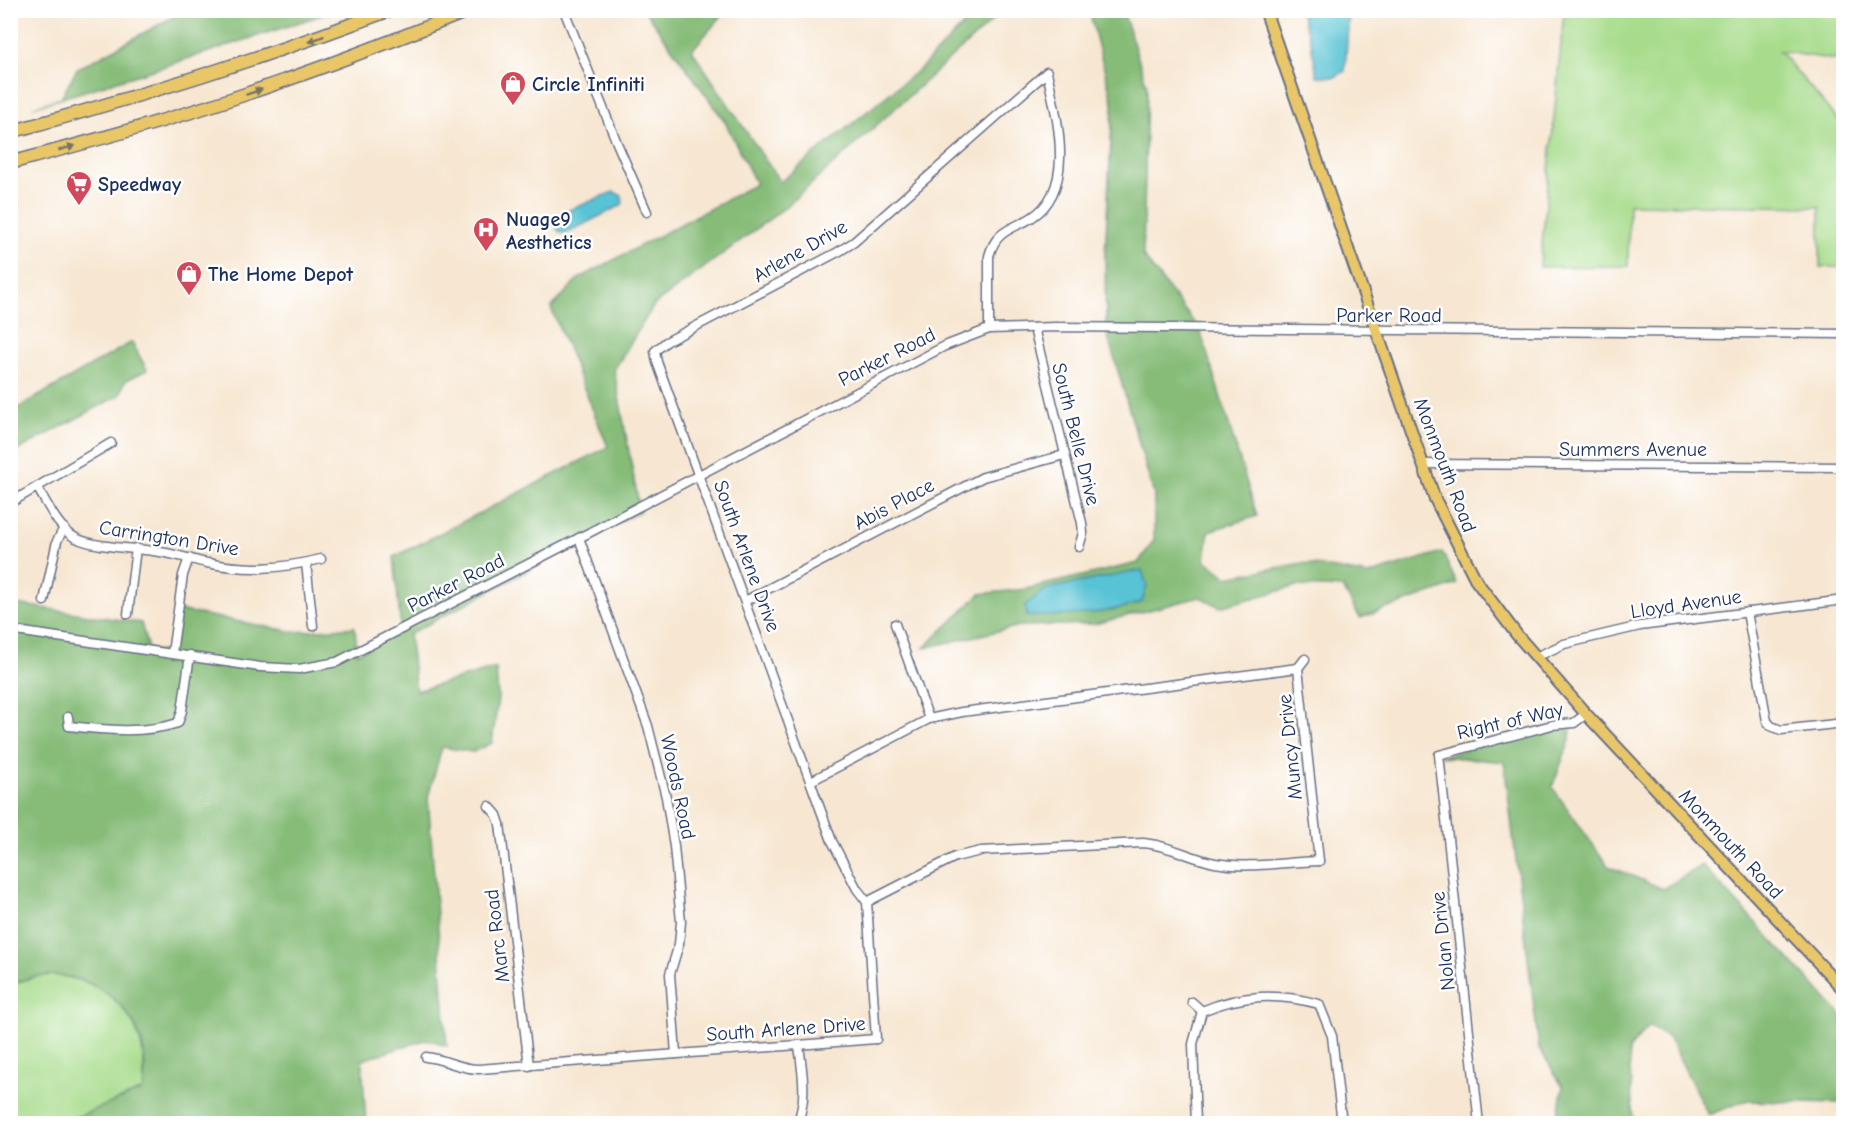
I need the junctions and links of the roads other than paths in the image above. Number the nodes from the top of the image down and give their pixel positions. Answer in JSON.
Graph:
{"nodes":[{"id":1,"x":390,"y":10,"type":"edge"},
{"id":2,"x":471,"y":10,"type":"edge"},
{"id":3,"x":564,"y":10,"type":"edge"},
{"id":4,"x":1265,"y":10,"type":"edge"},
{"id":5,"x":10,"y":132,"type":"edge"},
{"id":6,"x":10,"y":163,"type":"edge"},
{"id":7,"x":647,"y":212,"type":"dead end"},
{"id":8,"x":988,"y":328,"type":"junction"},
{"id":9,"x":1034,"y":328,"type":"junction"},
{"id":10,"x":1377,"y":331,"type":"junction"},
{"id":11,"x":1844,"y":334,"type":"edge"},
{"id":12,"x":111,"y":443,"type":"dead end"},
{"id":13,"x":1064,"y":455,"type":"junction"},
{"id":14,"x":1423,"y":464,"type":"junction"},
{"id":15,"x":1844,"y":467,"type":"edge"},
{"id":16,"x":699,"y":474,"type":"junction"},
{"id":17,"x":37,"y":487,"type":"junction"},
{"id":18,"x":10,"y":503,"type":"edge"},
{"id":19,"x":64,"y":528,"type":"junction"},
{"id":20,"x":579,"y":538,"type":"junction"},
{"id":21,"x":1079,"y":547,"type":"dead end"},
{"id":22,"x":136,"y":548,"type":"junction"},
{"id":23,"x":189,"y":558,"type":"junction"},
{"id":24,"x":321,"y":560,"type":"dead end"},
{"id":25,"x":306,"y":563,"type":"junction"},
{"id":26,"x":1844,"y":600,"type":"edge"},
{"id":27,"x":44,"y":601,"type":"dead end"},
{"id":28,"x":745,"y":601,"type":"junction"},
{"id":29,"x":1747,"y":612,"type":"junction"},
{"id":30,"x":128,"y":614,"type":"dead end"},
{"id":31,"x":895,"y":624,"type":"dead end"},
{"id":32,"x":313,"y":626,"type":"dead end"},
{"id":33,"x":10,"y":630,"type":"edge"},
{"id":34,"x":172,"y":652,"type":"junction"},
{"id":35,"x":190,"y":656,"type":"junction"},
{"id":36,"x":1536,"y":657,"type":"junction"},
{"id":37,"x":1305,"y":659,"type":"dead end"},
{"id":38,"x":1298,"y":668,"type":"junction"},
{"id":39,"x":1586,"y":714,"type":"junction"},
{"id":40,"x":68,"y":717,"type":"dead end"},
{"id":41,"x":929,"y":719,"type":"junction"},
{"id":42,"x":1844,"y":723,"type":"edge"},
{"id":43,"x":1439,"y":755,"type":"joint"},
{"id":44,"x":811,"y":781,"type":"junction"},
{"id":45,"x":489,"y":806,"type":"dead end"},
{"id":46,"x":1318,"y":861,"type":"junction"},
{"id":47,"x":1327,"y":867,"type":"dead end"},
{"id":48,"x":867,"y":902,"type":"junction"},
{"id":49,"x":1844,"y":990,"type":"edge"},
{"id":50,"x":1327,"y":996,"type":"dead end"},
{"id":51,"x":1192,"y":1002,"type":"dead end"},
{"id":52,"x":1319,"y":1004,"type":"junction"},
{"id":53,"x":1203,"y":1011,"type":"junction"},
{"id":54,"x":876,"y":1039,"type":"junction"},
{"id":55,"x":799,"y":1045,"type":"junction"},
{"id":56,"x":885,"y":1046,"type":"dead end"},
{"id":57,"x":676,"y":1054,"type":"junction"},
{"id":58,"x":426,"y":1058,"type":"dead end"},
{"id":59,"x":529,"y":1066,"type":"junction"},
{"id":60,"x":797,"y":1124,"type":"edge"},
{"id":61,"x":1196,"y":1124,"type":"edge"},
{"id":62,"x":1342,"y":1124,"type":"edge"},
{"id":63,"x":1479,"y":1124,"type":"edge"}],
"edges":[{"from":1,"to":5,"type":"highway","one_way":true},
{"from":6,"to":2,"type":"highway","one_way":true},
{"from":3,"to":7,"type":"street"},
{"from":4,"to":10,"type":"main road","name":"Monmouth Road"},
{"from":8,"to":9,"type":"street","name":"Parker Road"},
{"from":8,"to":16,"type":"street","name":"Parker Road"},
{"from":8,"to":16,"type":"street","name":"Arlene Drive"},
{"from":9,"to":10,"type":"street","name":"Parker Road"},
{"from":9,"to":13,"type":"street","name":"South Belle Drive"},
{"from":10,"to":11,"type":"street","name":"Parker Road"},
{"from":10,"to":14,"type":"main road","name":"Monmouth Road"},
{"from":12,"to":17,"type":"street"},
{"from":13,"to":21,"type":"street","name":"South Belle Drive"},
{"from":13,"to":28,"type":"street","name":"Abis Place"},
{"from":14,"to":15,"type":"street","name":"Summers Avenue"},
{"from":14,"to":36,"type":"main road","name":"Monmouth Road"},
{"from":16,"to":20,"type":"street","name":"Parker Road"},
{"from":16,"to":28,"type":"street","name":"South Arlene Drive"},
{"from":17,"to":18,"type":"street"},
{"from":17,"to":19,"type":"street","name":"Carrington Drive"},
{"from":19,"to":22,"type":"street","name":"Carrington Drive"},
{"from":19,"to":27,"type":"street"},
{"from":20,"to":35,"type":"street","name":"Parker Road"},
{"from":20,"to":57,"type":"street","name":"Woods Road"},
{"from":22,"to":23,"type":"street","name":"Carrington Drive"},
{"from":22,"to":30,"type":"street"},
{"from":23,"to":25,"type":"street","name":"Carrington Drive"},
{"from":23,"to":34,"type":"street"},
{"from":24,"to":25,"type":"street","name":"Carrington Drive"},
{"from":25,"to":32,"type":"street"},
{"from":26,"to":29,"type":"street","name":"Lloyd Avenue"},
{"from":28,"to":44,"type":"street","name":"South Arlene Drive"},
{"from":29,"to":36,"type":"street","name":"Lloyd Avenue"},
{"from":29,"to":42,"type":"street"},
{"from":31,"to":41,"type":"street"},
{"from":33,"to":34,"type":"street","name":"Parker Road"},
{"from":34,"to":35,"type":"street","name":"Parker Road"},
{"from":35,"to":40,"type":"street"},
{"from":36,"to":39,"type":"main road","name":"Monmouth Road"},
{"from":37,"to":38,"type":"street"},
{"from":38,"to":41,"type":"street","name":"Muncy Drive"},
{"from":38,"to":46,"type":"street","name":"Muncy Drive"},
{"from":39,"to":43,"type":"street","name":"Right of Way"},
{"from":39,"to":49,"type":"main road","name":"Monmouth Road"},
{"from":41,"to":44,"type":"street","name":"Muncy Drive"},
{"from":43,"to":63,"type":"street","name":"Nolan Drive"},
{"from":44,"to":48,"type":"street","name":"South Arlene Drive"},
{"from":45,"to":59,"type":"street","name":"Marc Road"},
{"from":46,"to":47,"type":"street"},
{"from":46,"to":48,"type":"street"},
{"from":48,"to":54,"type":"street","name":"South Arlene Drive"},
{"from":50,"to":52,"type":"street"},
{"from":51,"to":53,"type":"street"},
{"from":52,"to":53,"type":"street"},
{"from":52,"to":62,"type":"street"},
{"from":53,"to":61,"type":"street"},
{"from":54,"to":55,"type":"street","name":"South Arlene Drive"},
{"from":54,"to":56,"type":"street"},
{"from":55,"to":57,"type":"street","name":"South Arlene Drive"},
{"from":55,"to":60,"type":"street"},
{"from":57,"to":59,"type":"street","name":"South Arlene Drive"},
{"from":58,"to":59,"type":"street","name":"South Arlene Drive"}]}
